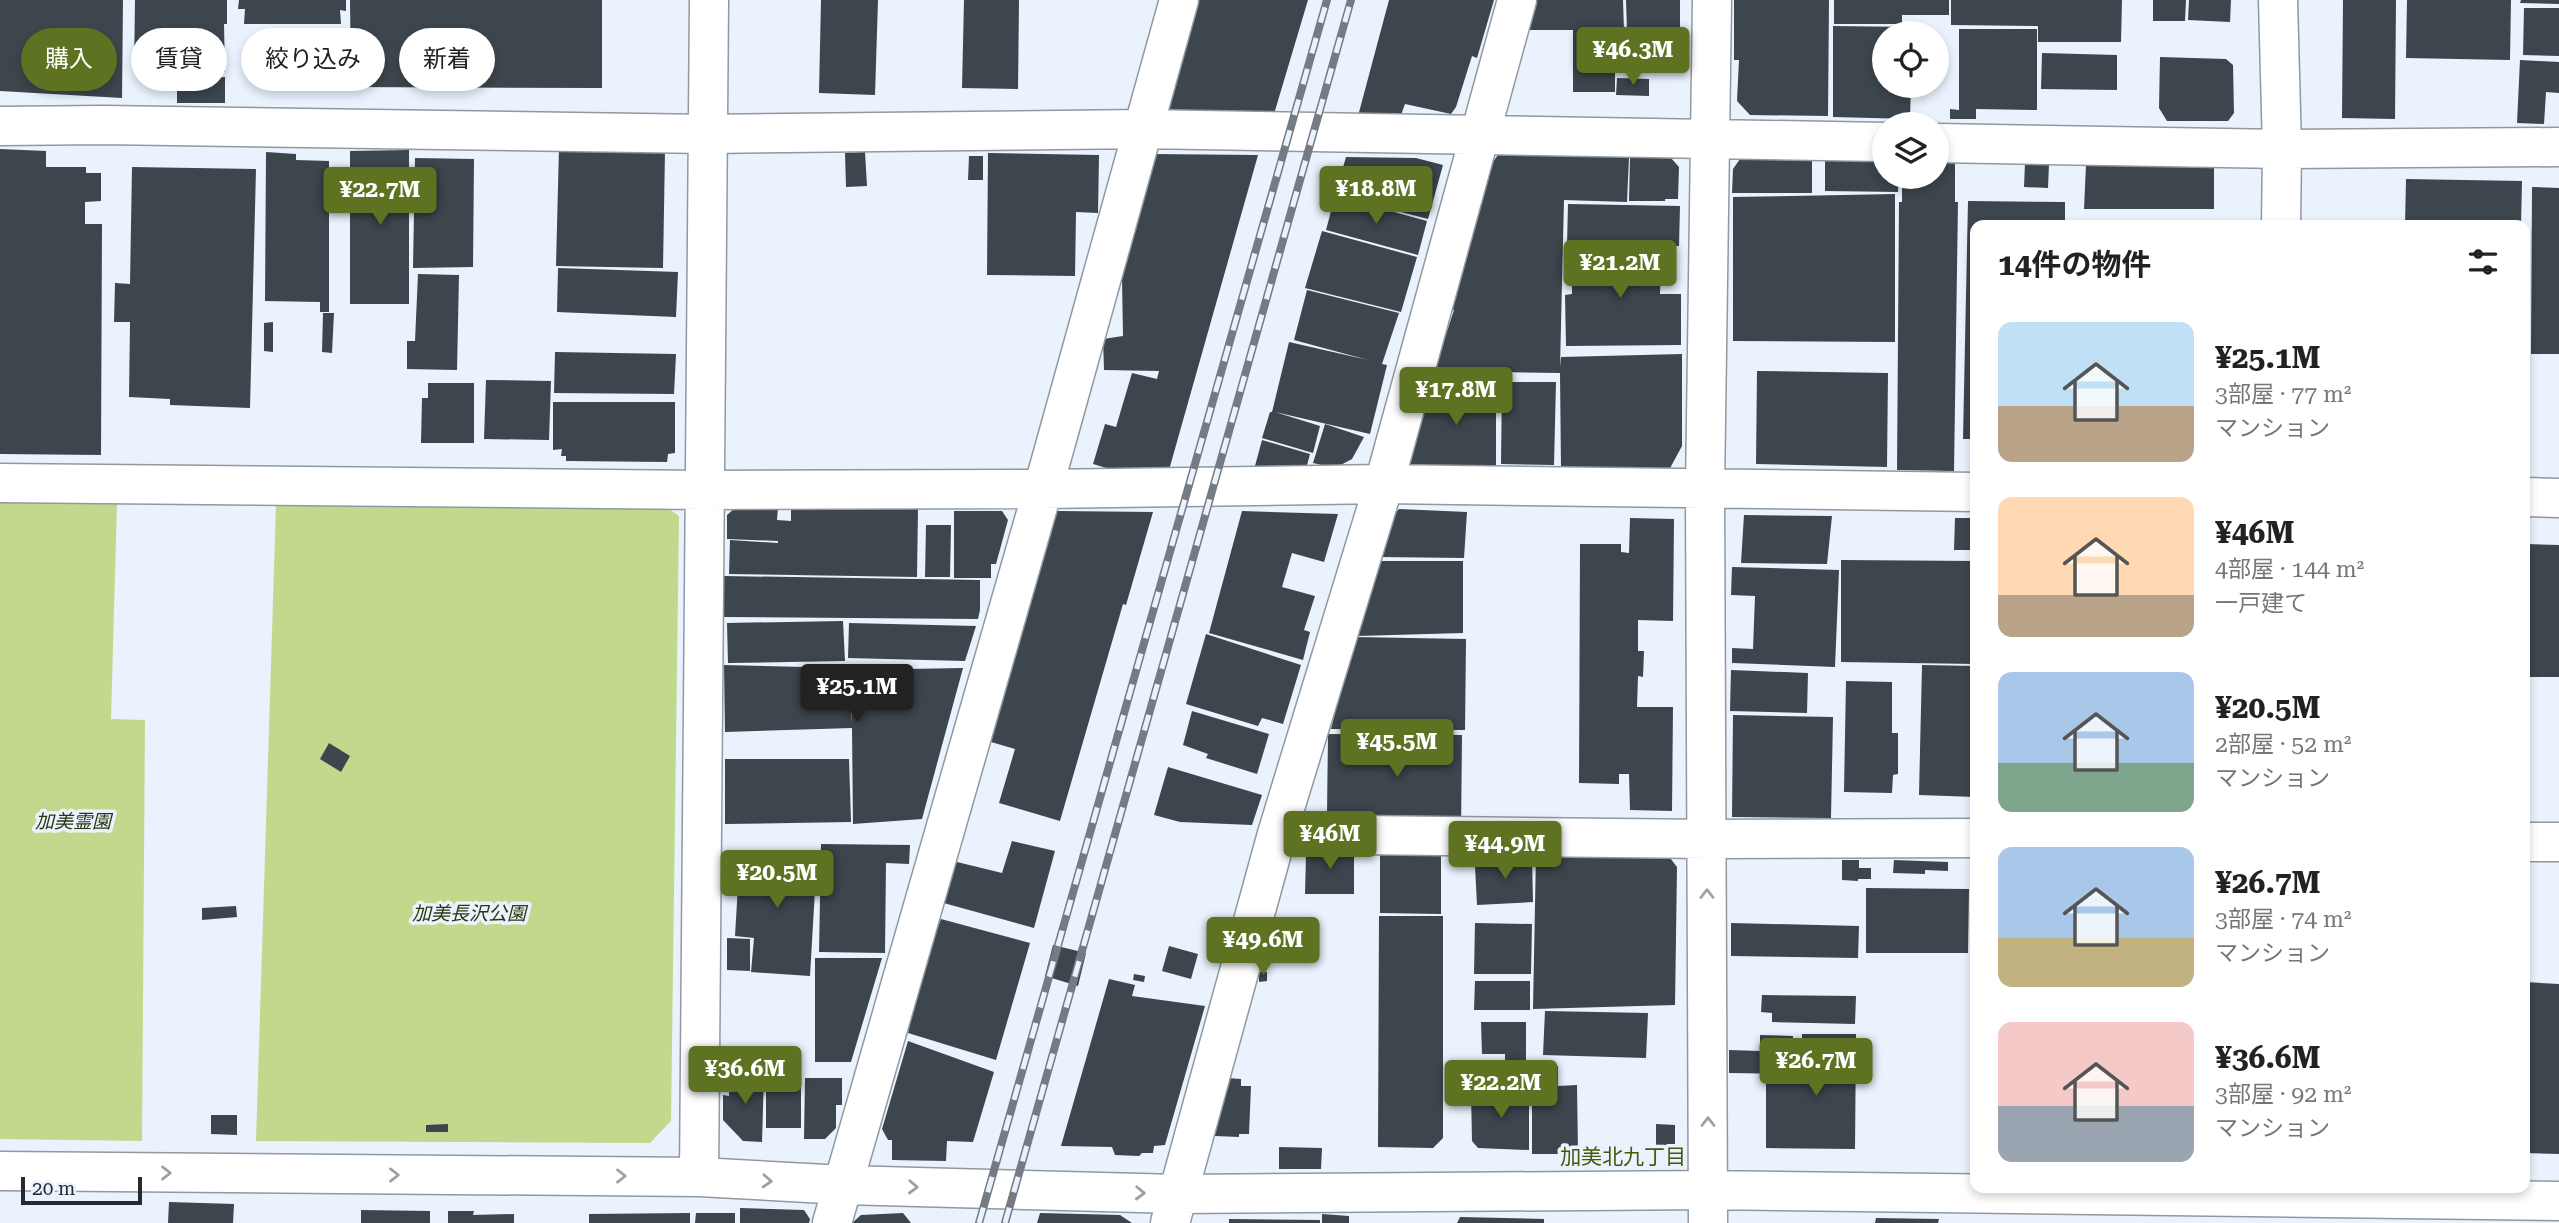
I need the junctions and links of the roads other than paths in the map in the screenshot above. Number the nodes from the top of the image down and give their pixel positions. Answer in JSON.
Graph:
{"nodes":[{"id":1,"x":709,"y":0,"type":"edge"},
{"id":2,"x":1179,"y":0,"type":"edge"},
{"id":3,"x":1517,"y":0,"type":"edge"},
{"id":4,"x":1712,"y":0,"type":"edge"},
{"id":5,"x":2278,"y":0,"type":"edge"},
{"id":6,"x":0,"y":126,"type":"edge"},
{"id":7,"x":1142,"y":128,"type":"junction"},
{"id":8,"x":707,"y":134,"type":"junction"},
{"id":9,"x":1478,"y":135,"type":"junction"},
{"id":10,"x":1710,"y":139,"type":"junction"},
{"id":11,"x":1872,"y":142,"type":"edge"},
{"id":12,"x":1949,"y":143,"type":"edge"},
{"id":13,"x":2559,"y":147,"type":"edge"},
{"id":14,"x":2282,"y":149,"type":"junction"},
{"id":15,"x":2281,"y":220,"type":"edge"},
{"id":16,"x":0,"y":484,"type":"edge"},
{"id":17,"x":1384,"y":484,"type":"junction"},
{"id":18,"x":703,"y":489,"type":"junction"},
{"id":19,"x":1043,"y":489,"type":"junction"},
{"id":20,"x":1705,"y":490,"type":"junction"},
{"id":21,"x":1970,"y":492,"type":"edge"},
{"id":22,"x":2530,"y":497,"type":"edge"},
{"id":23,"x":2559,"y":498,"type":"edge"},
{"id":24,"x":1277,"y":834,"type":"junction"},
{"id":25,"x":1706,"y":838,"type":"junction"},
{"id":26,"x":1970,"y":838,"type":"edge"},
{"id":27,"x":2530,"y":842,"type":"edge"},
{"id":28,"x":2559,"y":842,"type":"edge"},
{"id":29,"x":0,"y":1171,"type":"edge"},
{"id":30,"x":699,"y":1177,"type":"junction"},
{"id":31,"x":844,"y":1185,"type":"junction"},
{"id":32,"x":2559,"y":1201,"type":"edge"},
{"id":33,"x":2265,"y":1203,"type":"edge"},
{"id":34,"x":1708,"y":1206,"type":"edge"},
{"id":35,"x":1174,"y":1209,"type":"edge"},
{"id":36,"x":2466,"y":1211,"type":"edge"},
{"id":37,"x":832,"y":1223,"type":"edge"}],
"edges":[{"from":1,"to":8,"type":"street"},
{"from":2,"to":7,"type":"street"},
{"from":3,"to":9,"type":"street"},
{"from":4,"to":10,"type":"street"},
{"from":5,"to":14,"type":"street"},
{"from":6,"to":8,"type":"street"},
{"from":7,"to":8,"type":"street"},
{"from":7,"to":9,"type":"street"},
{"from":7,"to":19,"type":"street"},
{"from":8,"to":18,"type":"street"},
{"from":9,"to":10,"type":"street"},
{"from":9,"to":17,"type":"street"},
{"from":10,"to":11,"type":"street"},
{"from":10,"to":20,"type":"street"},
{"from":12,"to":14,"type":"street"},
{"from":13,"to":14,"type":"street"},
{"from":14,"to":15,"type":"street"},
{"from":16,"to":18,"type":"street"},
{"from":17,"to":19,"type":"street"},
{"from":17,"to":20,"type":"street"},
{"from":17,"to":24,"type":"street"},
{"from":18,"to":19,"type":"street"},
{"from":18,"to":30,"type":"street"},
{"from":19,"to":31,"type":"street"},
{"from":20,"to":21,"type":"street"},
{"from":20,"to":25,"type":"street"},
{"from":22,"to":23,"type":"street"},
{"from":24,"to":25,"type":"street"},
{"from":24,"to":35,"type":"street"},
{"from":25,"to":26,"type":"street"},
{"from":34,"to":25,"type":"street","one_way":true},
{"from":27,"to":28,"type":"street"},
{"from":29,"to":30,"type":"street","one_way":true},
{"from":30,"to":31,"type":"street","one_way":true},
{"from":31,"to":35,"type":"street","one_way":true},
{"from":31,"to":37,"type":"street"},
{"from":32,"to":36,"type":"street"},
{"from":33,"to":34,"type":"street"},
{"from":33,"to":36,"type":"street"},
{"from":34,"to":35,"type":"street"}]}
